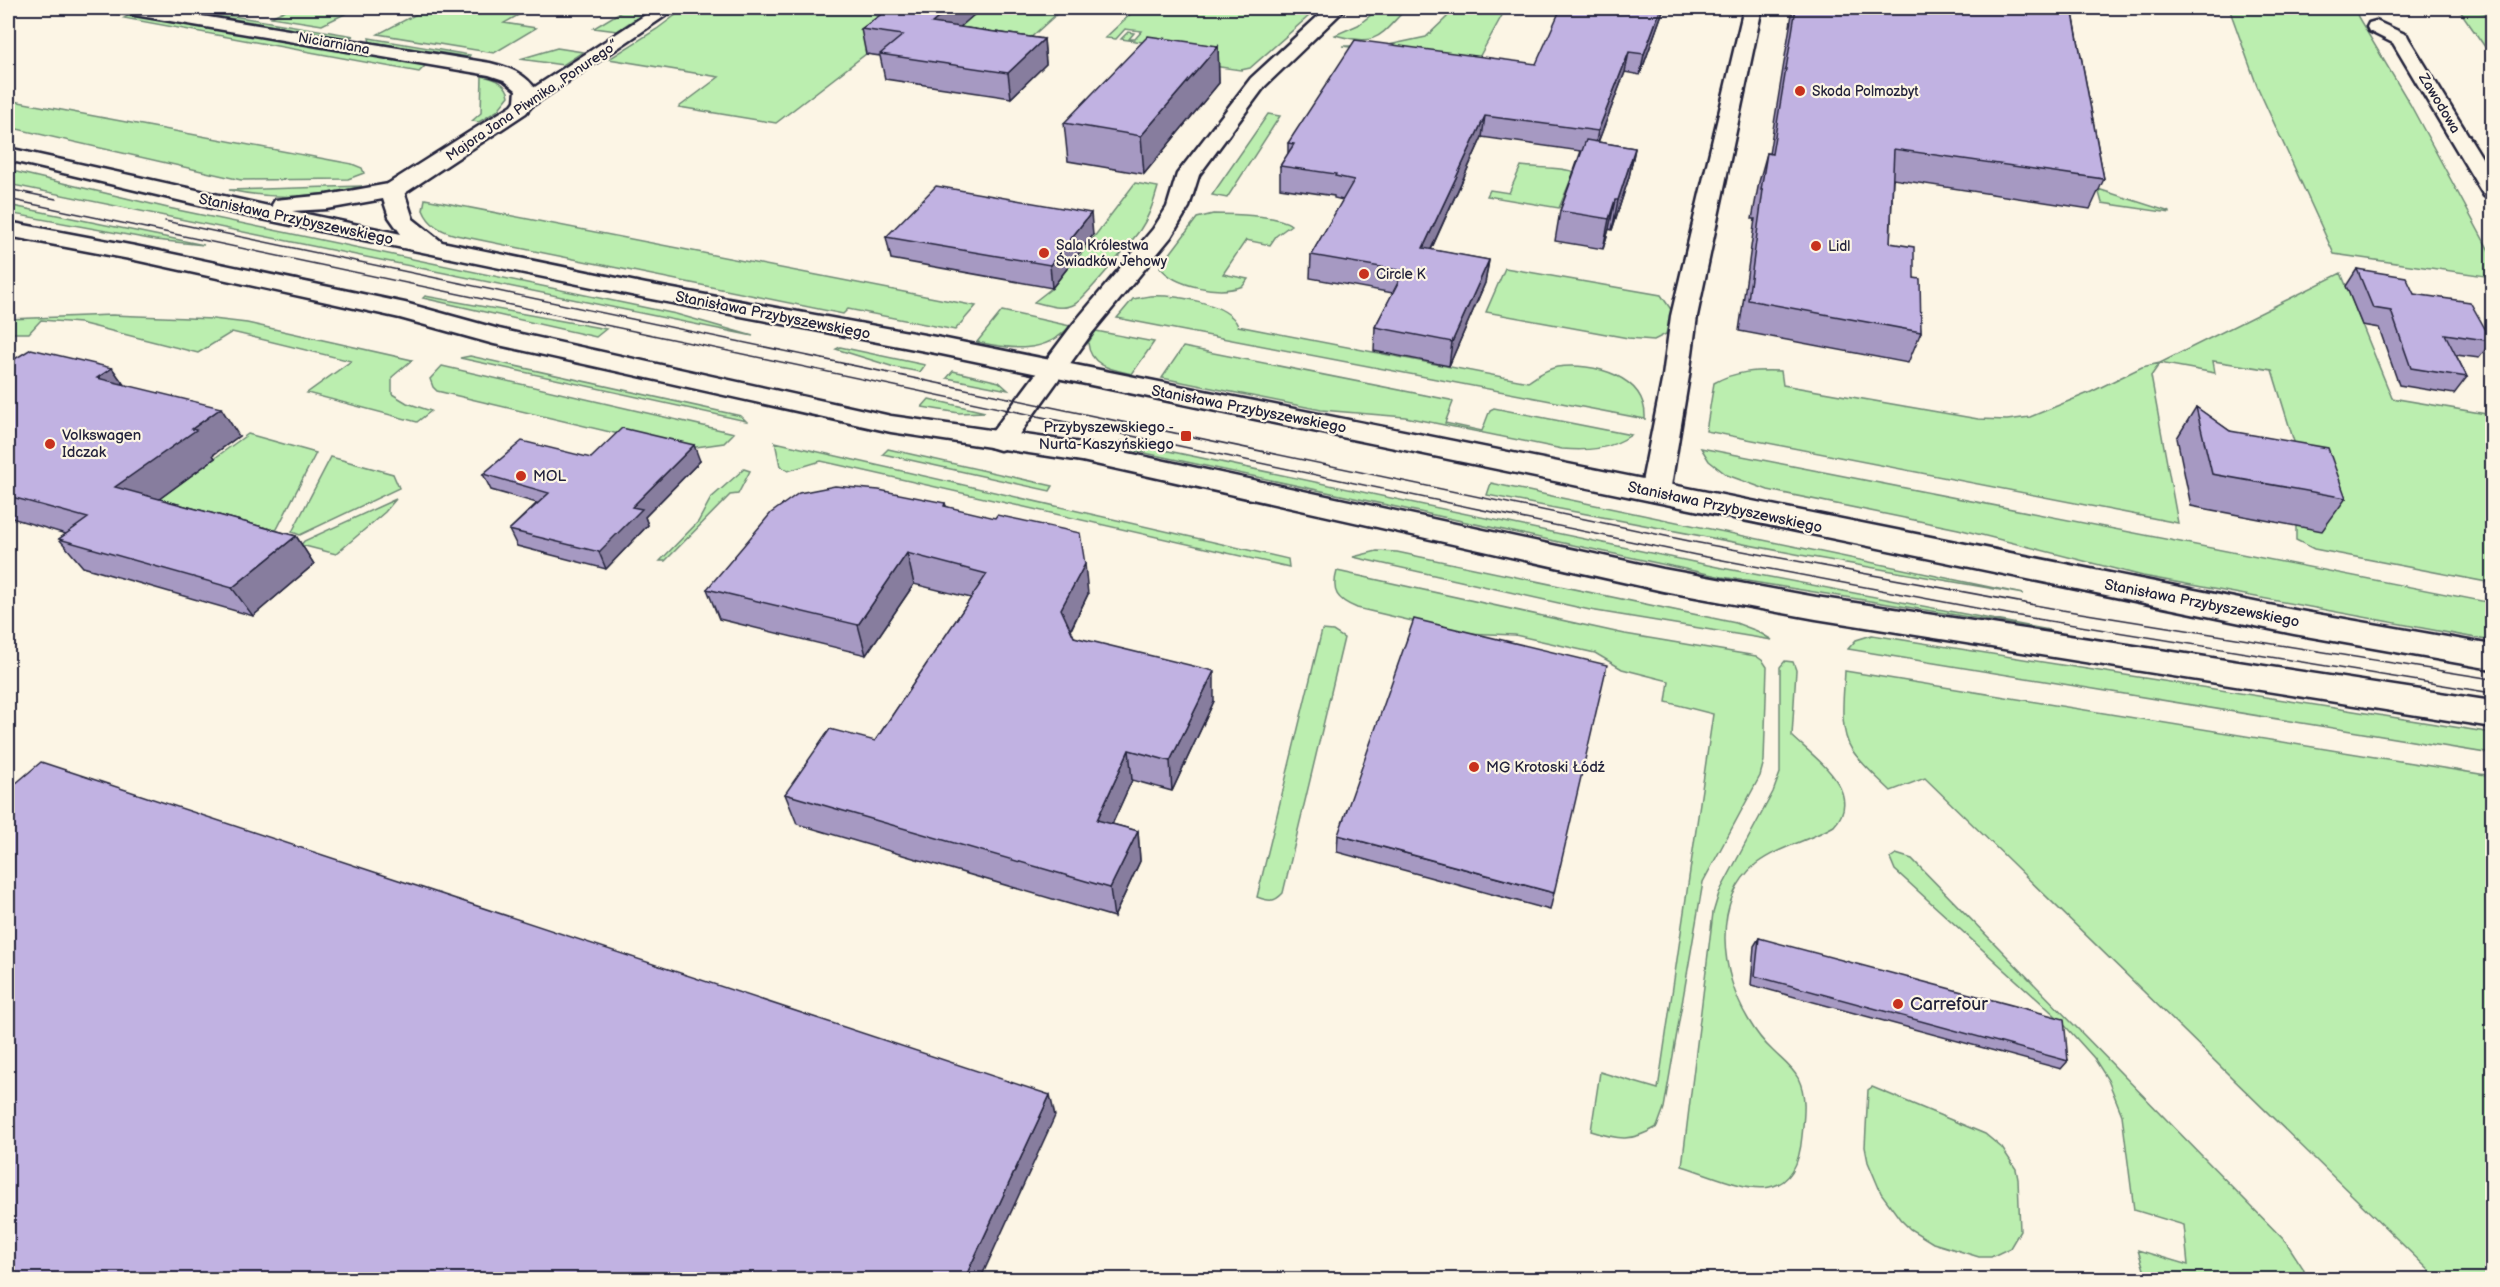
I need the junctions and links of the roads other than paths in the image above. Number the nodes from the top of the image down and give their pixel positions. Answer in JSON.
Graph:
{"nodes":[{"id":1,"x":123,"y":8,"type":"edge"},
{"id":2,"x":668,"y":8,"type":"edge"},
{"id":3,"x":1337,"y":8,"type":"edge"},
{"id":4,"x":1754,"y":8,"type":"edge"},
{"id":5,"x":2376,"y":27,"type":"dead end"},
{"id":6,"x":525,"y":102,"type":"junction"},
{"id":7,"x":8,"y":154,"type":"edge"},
{"id":8,"x":394,"y":190,"type":"junction"},
{"id":9,"x":2493,"y":191,"type":"edge"},
{"id":10,"x":233,"y":206,"type":"junction"},
{"id":11,"x":8,"y":229,"type":"edge"},
{"id":12,"x":435,"y":248,"type":"junction"},
{"id":13,"x":1052,"y":369,"type":"junction"},
{"id":14,"x":1000,"y":441,"type":"junction"},
{"id":15,"x":1655,"y":492,"type":"junction"},
{"id":16,"x":2493,"y":657,"type":"edge"},
{"id":17,"x":2493,"y":714,"type":"edge"}],
"edges":[{"from":1,"to":6,"type":"main road","name":"Niciarniana"},
{"from":2,"to":6,"type":"main road","name":"Majora Jana Piwnika „Ponurego”"},
{"from":3,"to":13,"type":"main road"},
{"from":4,"to":15,"type":"main road"},
{"from":5,"to":9,"type":"main road","name":"Zawodowa"},
{"from":6,"to":8,"type":"main road","name":"Majora Jana Piwnika „Ponurego”"},
{"from":7,"to":10,"type":"main road","name":"Stanisława Przybyszewskiego"},
{"from":8,"to":10,"type":"main road"},
{"from":8,"to":12,"type":"main road"},
{"from":10,"to":12,"type":"main road","name":"Stanisława Przybyszewskiego"},
{"from":11,"to":14,"type":"main road"},
{"from":12,"to":13,"type":"main road","name":"Stanisława Przybyszewskiego"},
{"from":13,"to":14,"type":"main road"},
{"from":13,"to":15,"type":"main road","name":"Stanisława Przybyszewskiego"},
{"from":14,"to":17,"type":"main road"},
{"from":15,"to":16,"type":"main road","name":"Stanisława Przybyszewskiego"}]}
